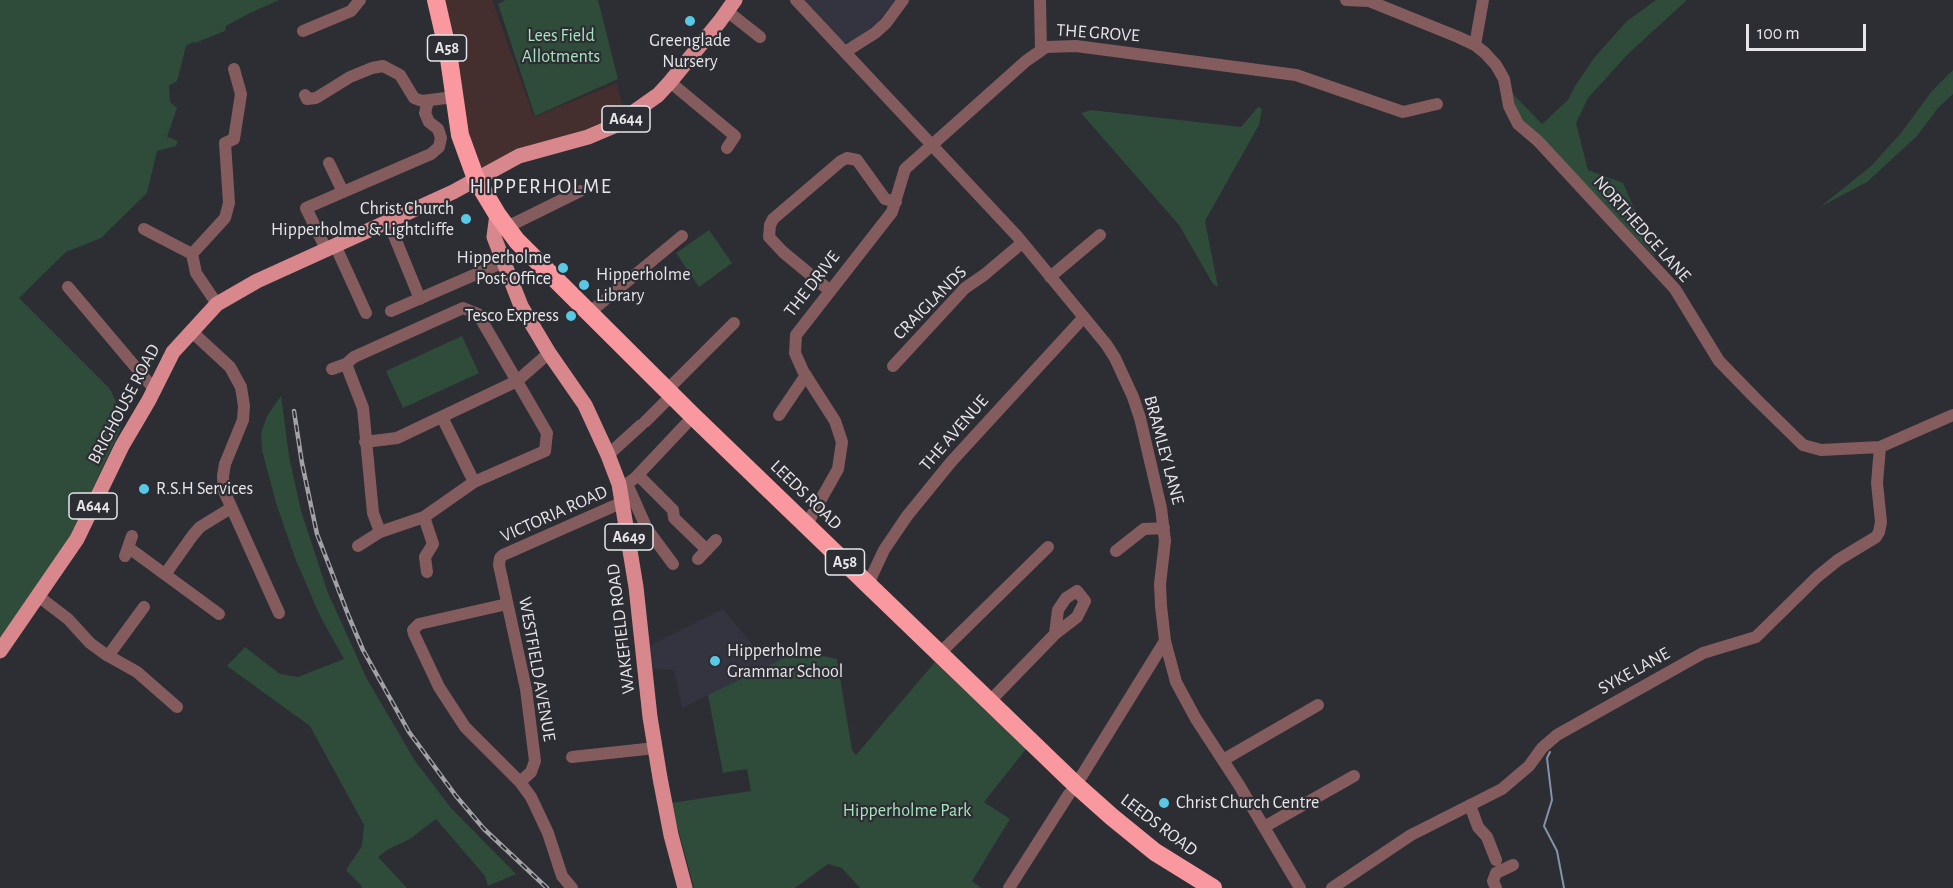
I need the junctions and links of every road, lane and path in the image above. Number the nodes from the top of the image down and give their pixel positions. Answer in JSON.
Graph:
{"nodes":[{"id":1,"x":360,"y":0,"type":"edge"},
{"id":2,"x":436,"y":0,"type":"edge"},
{"id":3,"x":796,"y":0,"type":"edge"},
{"id":4,"x":903,"y":0,"type":"edge"},
{"id":5,"x":1040,"y":0,"type":"edge"},
{"id":6,"x":1346,"y":0,"type":"edge"},
{"id":7,"x":1484,"y":0,"type":"edge"},
{"id":8,"x":731,"y":6,"type":"edge"},
{"id":9,"x":303,"y":31,"type":"dead end"},
{"id":10,"x":760,"y":37,"type":"dead end"},
{"id":11,"x":1475,"y":45,"type":"junction"},
{"id":12,"x":1041,"y":50,"type":"junction"},
{"id":13,"x":846,"y":52,"type":"junction"},
{"id":14,"x":234,"y":69,"type":"dead end"},
{"id":15,"x":670,"y":82,"type":"junction"},
{"id":16,"x":305,"y":95,"type":"dead end"},
{"id":17,"x":454,"y":97,"type":"junction"},
{"id":18,"x":428,"y":101,"type":"junction"},
{"id":19,"x":1437,"y":104,"type":"dead end"},
{"id":20,"x":933,"y":146,"type":"junction"},
{"id":21,"x":727,"y":148,"type":"dead end"},
{"id":22,"x":329,"y":163,"type":"dead end"},
{"id":23,"x":476,"y":179,"type":"junction"},
{"id":24,"x":580,"y":191,"type":"dead end"},
{"id":25,"x":343,"y":192,"type":"junction"},
{"id":26,"x":896,"y":202,"type":"junction"},
{"id":27,"x":502,"y":220,"type":"junction"},
{"id":28,"x":388,"y":221,"type":"junction"},
{"id":29,"x":144,"y":229,"type":"dead end"},
{"id":30,"x":1100,"y":235,"type":"dead end"},
{"id":31,"x":682,"y":236,"type":"dead end"},
{"id":32,"x":1022,"y":243,"type":"junction"},
{"id":33,"x":330,"y":247,"type":"junction"},
{"id":34,"x":192,"y":254,"type":"junction"},
{"id":35,"x":504,"y":262,"type":"junction"},
{"id":36,"x":1050,"y":277,"type":"junction"},
{"id":37,"x":68,"y":287,"type":"dead end"},
{"id":38,"x":829,"y":290,"type":"junction"},
{"id":39,"x":420,"y":299,"type":"junction"},
{"id":40,"x":217,"y":304,"type":"junction"},
{"id":41,"x":391,"y":311,"type":"dead end"},
{"id":42,"x":589,"y":312,"type":"junction"},
{"id":43,"x":366,"y":313,"type":"dead end"},
{"id":44,"x":1084,"y":317,"type":"junction"},
{"id":45,"x":734,"y":323,"type":"dead end"},
{"id":46,"x":191,"y":331,"type":"junction"},
{"id":47,"x":549,"y":353,"type":"junction"},
{"id":48,"x":346,"y":364,"type":"junction"},
{"id":49,"x":893,"y":366,"type":"dead end"},
{"id":50,"x":332,"y":369,"type":"dead end"},
{"id":51,"x":806,"y":375,"type":"junction"},
{"id":52,"x":517,"y":381,"type":"junction"},
{"id":53,"x":154,"y":389,"type":"junction"},
{"id":54,"x":669,"y":393,"type":"junction"},
{"id":55,"x":779,"y":415,"type":"dead end"},
{"id":56,"x":1953,"y":415,"type":"edge"},
{"id":57,"x":442,"y":417,"type":"junction"},
{"id":58,"x":686,"y":424,"type":"dead end"},
{"id":59,"x":365,"y":442,"type":"junction"},
{"id":60,"x":1880,"y":447,"type":"junction"},
{"id":61,"x":608,"y":455,"type":"junction"},
{"id":62,"x":638,"y":475,"type":"junction"},
{"id":63,"x":474,"y":482,"type":"junction"},
{"id":64,"x":623,"y":492,"type":"junction"},
{"id":65,"x":231,"y":508,"type":"junction"},
{"id":66,"x":424,"y":516,"type":"junction"},
{"id":67,"x":807,"y":524,"type":"junction"},
{"id":68,"x":1164,"y":528,"type":"junction"},
{"id":69,"x":380,"y":532,"type":"junction"},
{"id":70,"x":716,"y":540,"type":"dead end"},
{"id":71,"x":358,"y":546,"type":"dead end"},
{"id":72,"x":128,"y":547,"type":"dead end"},
{"id":73,"x":1048,"y":547,"type":"dead end"},
{"id":74,"x":707,"y":550,"type":"junction"},
{"id":75,"x":1116,"y":550,"type":"dead end"},
{"id":76,"x":500,"y":558,"type":"joint"},
{"id":77,"x":698,"y":560,"type":"dead end"},
{"id":78,"x":673,"y":564,"type":"dead end"},
{"id":79,"x":427,"y":572,"type":"dead end"},
{"id":80,"x":166,"y":573,"type":"junction"},
{"id":81,"x":868,"y":584,"type":"junction"},
{"id":82,"x":38,"y":596,"type":"junction"},
{"id":83,"x":507,"y":604,"type":"junction"},
{"id":84,"x":144,"y":608,"type":"dead end"},
{"id":85,"x":219,"y":613,"type":"dead end"},
{"id":86,"x":279,"y":613,"type":"dead end"},
{"id":87,"x":1055,"y":634,"type":"dead end"},
{"id":88,"x":1165,"y":641,"type":"junction"},
{"id":89,"x":0,"y":651,"type":"edge"},
{"id":90,"x":940,"y":653,"type":"junction"},
{"id":91,"x":108,"y":656,"type":"junction"},
{"id":92,"x":990,"y":701,"type":"junction"},
{"id":93,"x":1318,"y":705,"type":"dead end"},
{"id":94,"x":177,"y":707,"type":"dead end"},
{"id":95,"x":655,"y":748,"type":"junction"},
{"id":96,"x":572,"y":757,"type":"dead end"},
{"id":97,"x":1223,"y":759,"type":"junction"},
{"id":98,"x":1353,"y":776,"type":"dead end"},
{"id":99,"x":520,"y":782,"type":"junction"},
{"id":100,"x":1072,"y":789,"type":"junction"},
{"id":101,"x":1470,"y":805,"type":"junction"},
{"id":102,"x":1264,"y":826,"type":"junction"},
{"id":103,"x":1496,"y":860,"type":"dead end"},
{"id":104,"x":1513,"y":865,"type":"dead end"},
{"id":105,"x":572,"y":888,"type":"edge"},
{"id":106,"x":685,"y":888,"type":"edge"},
{"id":107,"x":1009,"y":888,"type":"edge"},
{"id":108,"x":1213,"y":888,"type":"edge"},
{"id":109,"x":1300,"y":888,"type":"edge"},
{"id":110,"x":1332,"y":888,"type":"edge"},
{"id":111,"x":1496,"y":888,"type":"edge"}],
"edges":[{"from":1,"to":9,"type":"street"},
{"from":2,"to":17,"type":"highway","number":"A58"},
{"from":3,"to":13,"type":"street","name":"BRAMLEY LANE"},
{"from":4,"to":13,"type":"street"},
{"from":5,"to":12,"type":"street"},
{"from":6,"to":11,"type":"street","name":"NORTHEDGE LANE"},
{"from":7,"to":11,"type":"street"},
{"from":8,"to":10,"type":"street"},
{"from":8,"to":15,"type":"main road","number":"A644"},
{"from":11,"to":60,"type":"street","name":"NORTHEDGE LANE"},
{"from":12,"to":19,"type":"street","name":"THE GROVE"},
{"from":12,"to":20,"type":"street","name":"THE GROVE"},
{"from":13,"to":20,"type":"street","name":"BRAMLEY LANE"},
{"from":14,"to":34,"type":"street"},
{"from":15,"to":21,"type":"street"},
{"from":15,"to":23,"type":"main road","number":"A644"},
{"from":16,"to":18,"type":"street"},
{"from":17,"to":18,"type":"street"},
{"from":17,"to":23,"type":"highway","number":"A58"},
{"from":18,"to":25,"type":"street"},
{"from":20,"to":26,"type":"street","name":"THE DRIVE"},
{"from":20,"to":32,"type":"street","name":"BRAMLEY LANE"},
{"from":22,"to":25,"type":"street"},
{"from":23,"to":27,"type":"highway","name":"LEEDS ROAD","number":"A58"},
{"from":23,"to":28,"type":"main road","name":"BRIGHOUSE ROAD","number":"A644"},
{"from":24,"to":27,"type":"street"},
{"from":25,"to":33,"type":"street"},
{"from":26,"to":38,"type":"street","name":"THE DRIVE"},
{"from":26,"to":38,"type":"street"},
{"from":27,"to":35,"type":"main road","name":"WAKEFIELD ROAD","number":"A649"},
{"from":27,"to":42,"type":"highway","name":"LEEDS ROAD","number":"A58"},
{"from":28,"to":33,"type":"main road","name":"BRIGHOUSE ROAD","number":"A644"},
{"from":28,"to":39,"type":"street"},
{"from":29,"to":34,"type":"street"},
{"from":30,"to":36,"type":"street"},
{"from":31,"to":42,"type":"street"},
{"from":32,"to":36,"type":"street","name":"BRAMLEY LANE"},
{"from":32,"to":49,"type":"street","name":"CRAIGLANDS"},
{"from":33,"to":40,"type":"main road","name":"BRIGHOUSE ROAD","number":"A644"},
{"from":33,"to":43,"type":"street"},
{"from":34,"to":40,"type":"street"},
{"from":35,"to":39,"type":"street"},
{"from":35,"to":47,"type":"main road","name":"WAKEFIELD ROAD","number":"A649"},
{"from":36,"to":44,"type":"street","name":"BRAMLEY LANE"},
{"from":37,"to":53,"type":"street"},
{"from":38,"to":51,"type":"street","name":"THE DRIVE"},
{"from":39,"to":41,"type":"street"},
{"from":40,"to":46,"type":"main road","name":"BRIGHOUSE ROAD","number":"A644"},
{"from":42,"to":54,"type":"highway","name":"LEEDS ROAD","number":"A58"},
{"from":44,"to":68,"type":"street","name":"BRAMLEY LANE"},
{"from":44,"to":81,"type":"street","name":"THE AVENUE"},
{"from":45,"to":54,"type":"street"},
{"from":46,"to":53,"type":"main road","name":"BRIGHOUSE ROAD","number":"A644"},
{"from":46,"to":65,"type":"street"},
{"from":47,"to":52,"type":"street"},
{"from":47,"to":61,"type":"main road","name":"WAKEFIELD ROAD","number":"A649"},
{"from":48,"to":50,"type":"street"},
{"from":48,"to":52,"type":"street"},
{"from":48,"to":59,"type":"street"},
{"from":51,"to":55,"type":"street"},
{"from":51,"to":67,"type":"street","name":"THE DRIVE"},
{"from":52,"to":57,"type":"street"},
{"from":52,"to":63,"type":"street"},
{"from":53,"to":82,"type":"main road","name":"BRIGHOUSE ROAD","number":"A644"},
{"from":54,"to":61,"type":"street"},
{"from":54,"to":67,"type":"highway","name":"LEEDS ROAD","number":"A58"},
{"from":56,"to":60,"type":"street","name":"NORTHEDGE LANE"},
{"from":57,"to":59,"type":"street"},
{"from":57,"to":63,"type":"street"},
{"from":58,"to":62,"type":"street","name":"VICTORIA ROAD"},
{"from":59,"to":69,"type":"street"},
{"from":60,"to":101,"type":"street","name":"SYKE LANE"},
{"from":61,"to":64,"type":"main road","name":"WAKEFIELD ROAD","number":"A649"},
{"from":62,"to":64,"type":"street","name":"VICTORIA ROAD"},
{"from":62,"to":74,"type":"street"},
{"from":63,"to":66,"type":"street"},
{"from":64,"to":76,"type":"street","name":"VICTORIA ROAD"},
{"from":64,"to":78,"type":"street"},
{"from":64,"to":95,"type":"main road","name":"WAKEFIELD ROAD","number":"A649"},
{"from":65,"to":80,"type":"street"},
{"from":65,"to":86,"type":"street"},
{"from":66,"to":69,"type":"street"},
{"from":66,"to":79,"type":"street"},
{"from":67,"to":81,"type":"highway","name":"LEEDS ROAD","number":"A58"},
{"from":68,"to":75,"type":"street"},
{"from":68,"to":88,"type":"street","name":"BRAMLEY LANE"},
{"from":69,"to":71,"type":"street"},
{"from":70,"to":74,"type":"street"},
{"from":72,"to":80,"type":"street"},
{"from":73,"to":90,"type":"street"},
{"from":74,"to":77,"type":"street"},
{"from":76,"to":83,"type":"street","name":"WESTFIELD AVENUE"},
{"from":80,"to":85,"type":"street"},
{"from":81,"to":90,"type":"highway","name":"LEEDS ROAD","number":"A58"},
{"from":82,"to":89,"type":"main road","name":"BRIGHOUSE ROAD","number":"A644"},
{"from":82,"to":91,"type":"street"},
{"from":83,"to":99,"type":"street","name":"WESTFIELD AVENUE"},
{"from":83,"to":99,"type":"street"},
{"from":84,"to":91,"type":"street"},
{"from":87,"to":92,"type":"street"},
{"from":88,"to":97,"type":"street","name":"BRAMLEY LANE"},
{"from":88,"to":100,"type":"street"},
{"from":90,"to":92,"type":"highway","name":"LEEDS ROAD","number":"A58"},
{"from":91,"to":94,"type":"street"},
{"from":92,"to":100,"type":"highway","name":"LEEDS ROAD","number":"A58"},
{"from":93,"to":97,"type":"street"},
{"from":95,"to":96,"type":"street"},
{"from":95,"to":106,"type":"main road","name":"WAKEFIELD ROAD","number":"A649"},
{"from":97,"to":102,"type":"street","name":"BRAMLEY LANE"},
{"from":98,"to":102,"type":"street"},
{"from":99,"to":105,"type":"street"},
{"from":100,"to":107,"type":"street"},
{"from":100,"to":108,"type":"highway","name":"LEEDS ROAD","number":"A58"},
{"from":101,"to":103,"type":"street"},
{"from":101,"to":110,"type":"street","name":"SYKE LANE"},
{"from":102,"to":109,"type":"street","name":"BRAMLEY LANE"},
{"from":104,"to":111,"type":"street"}]}
